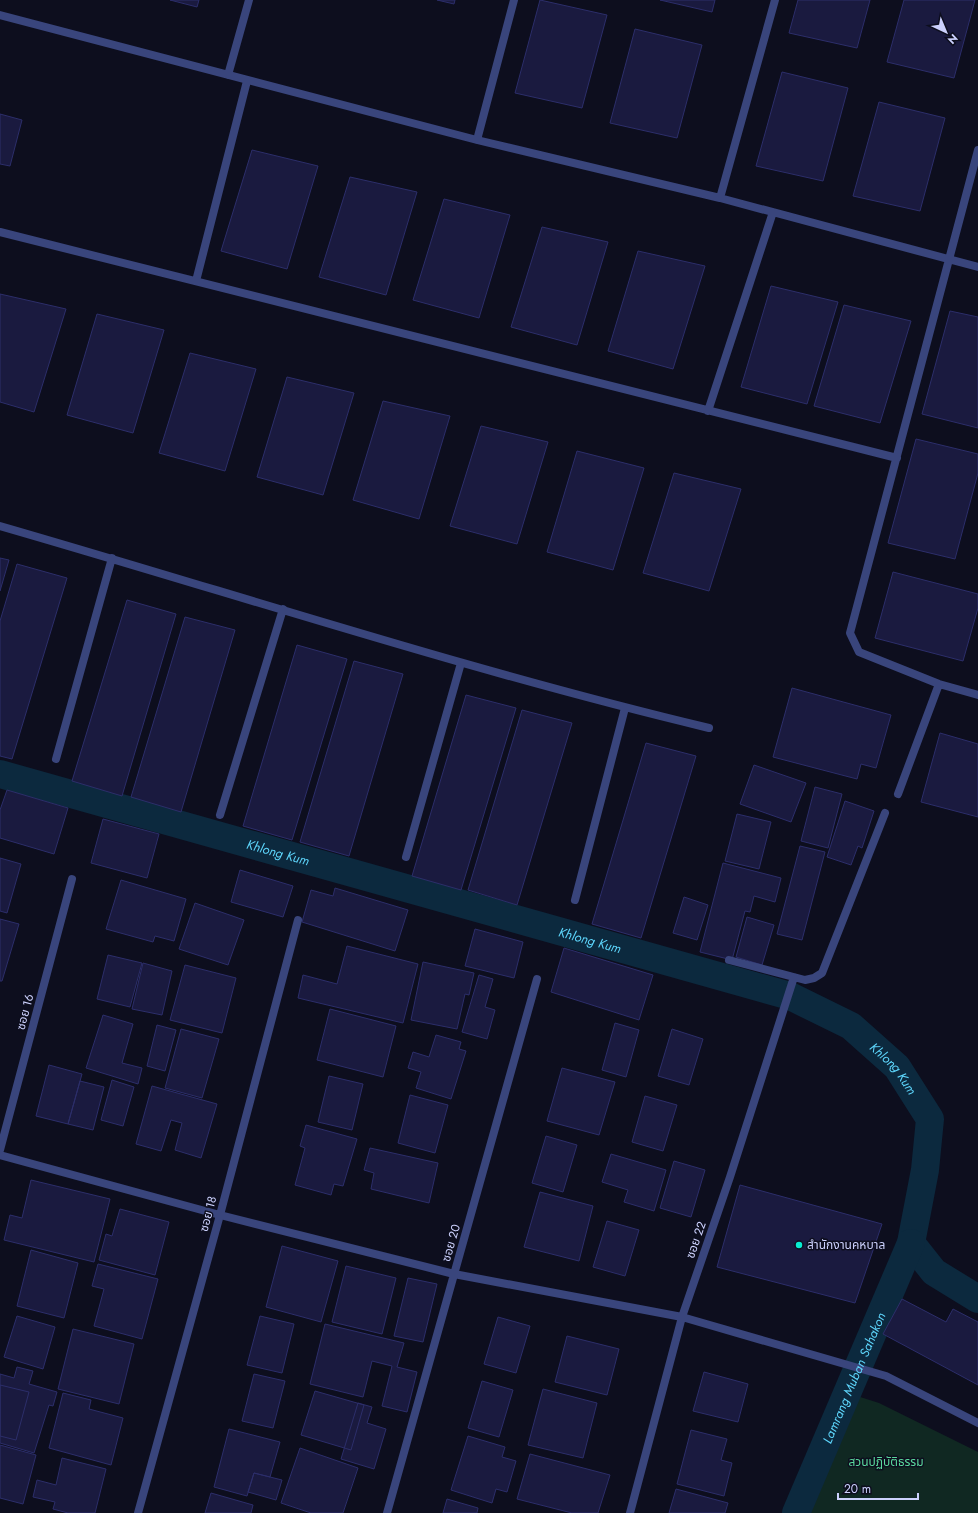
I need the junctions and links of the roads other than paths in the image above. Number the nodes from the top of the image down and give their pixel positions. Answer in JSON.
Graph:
{"nodes":[{"id":1,"x":250,"y":0,"type":"edge"},
{"id":2,"x":514,"y":0,"type":"edge"},
{"id":3,"x":775,"y":0,"type":"edge"},
{"id":4,"x":0,"y":15,"type":"edge"},
{"id":5,"x":228,"y":75,"type":"junction"},
{"id":6,"x":247,"y":81,"type":"junction"},
{"id":7,"x":477,"y":140,"type":"junction"},
{"id":8,"x":978,"y":150,"type":"edge"},
{"id":9,"x":720,"y":198,"type":"junction"},
{"id":10,"x":773,"y":212,"type":"junction"},
{"id":11,"x":0,"y":232,"type":"edge"},
{"id":12,"x":950,"y":260,"type":"junction"},
{"id":13,"x":978,"y":267,"type":"edge"},
{"id":14,"x":196,"y":281,"type":"junction"},
{"id":15,"x":708,"y":410,"type":"junction"},
{"id":16,"x":897,"y":458,"type":"junction"},
{"id":17,"x":0,"y":526,"type":"edge"},
{"id":18,"x":112,"y":558,"type":"junction"},
{"id":19,"x":283,"y":609,"type":"junction"},
{"id":20,"x":461,"y":663,"type":"junction"},
{"id":21,"x":939,"y":684,"type":"junction"},
{"id":22,"x":978,"y":696,"type":"edge"},
{"id":23,"x":625,"y":708,"type":"junction"},
{"id":24,"x":709,"y":728,"type":"dead end"},
{"id":25,"x":56,"y":759,"type":"dead end"},
{"id":26,"x":898,"y":794,"type":"dead end"},
{"id":27,"x":885,"y":813,"type":"dead end"},
{"id":28,"x":220,"y":815,"type":"dead end"},
{"id":29,"x":406,"y":857,"type":"dead end"},
{"id":30,"x":72,"y":879,"type":"dead end"},
{"id":31,"x":575,"y":900,"type":"dead end"},
{"id":32,"x":298,"y":920,"type":"dead end"},
{"id":33,"x":729,"y":960,"type":"dead end"},
{"id":34,"x":538,"y":979,"type":"dead end"},
{"id":35,"x":792,"y":980,"type":"junction"},
{"id":36,"x":0,"y":1150,"type":"edge"},
{"id":37,"x":0,"y":1155,"type":"edge"},
{"id":38,"x":220,"y":1215,"type":"junction"},
{"id":39,"x":454,"y":1274,"type":"junction"},
{"id":40,"x":682,"y":1317,"type":"junction"},
{"id":41,"x":978,"y":1423,"type":"edge"},
{"id":42,"x":138,"y":1513,"type":"edge"},
{"id":43,"x":387,"y":1513,"type":"edge"},
{"id":44,"x":630,"y":1513,"type":"edge"}],
"edges":[{"from":1,"to":5,"type":"street"},
{"from":2,"to":7,"type":"street"},
{"from":3,"to":9,"type":"street"},
{"from":4,"to":5,"type":"street"},
{"from":5,"to":6,"type":"street"},
{"from":6,"to":7,"type":"street"},
{"from":6,"to":14,"type":"street"},
{"from":7,"to":9,"type":"street"},
{"from":8,"to":12,"type":"street"},
{"from":9,"to":10,"type":"street"},
{"from":10,"to":12,"type":"street"},
{"from":10,"to":15,"type":"street"},
{"from":11,"to":14,"type":"street"},
{"from":12,"to":13,"type":"street"},
{"from":12,"to":16,"type":"street"},
{"from":14,"to":15,"type":"street"},
{"from":15,"to":16,"type":"street"},
{"from":16,"to":21,"type":"street"},
{"from":17,"to":18,"type":"street"},
{"from":18,"to":19,"type":"street"},
{"from":18,"to":25,"type":"street"},
{"from":19,"to":20,"type":"street"},
{"from":19,"to":28,"type":"street"},
{"from":20,"to":23,"type":"street"},
{"from":20,"to":29,"type":"street"},
{"from":21,"to":22,"type":"street"},
{"from":21,"to":26,"type":"street"},
{"from":23,"to":24,"type":"street"},
{"from":23,"to":31,"type":"street"},
{"from":27,"to":35,"type":"street"},
{"from":30,"to":36,"type":"street","name":"ซอย 16"},
{"from":32,"to":38,"type":"street","name":"ซอย 18"},
{"from":33,"to":35,"type":"street"},
{"from":34,"to":39,"type":"street","name":"ซอย 20"},
{"from":35,"to":40,"type":"street","name":"ซอย 22"},
{"from":37,"to":38,"type":"street"},
{"from":38,"to":39,"type":"street"},
{"from":38,"to":42,"type":"street","name":"ซอย 18"},
{"from":39,"to":40,"type":"street"},
{"from":39,"to":43,"type":"street","name":"ซอย 20"},
{"from":40,"to":41,"type":"street"},
{"from":40,"to":44,"type":"street","name":"ซอย 22"}]}
